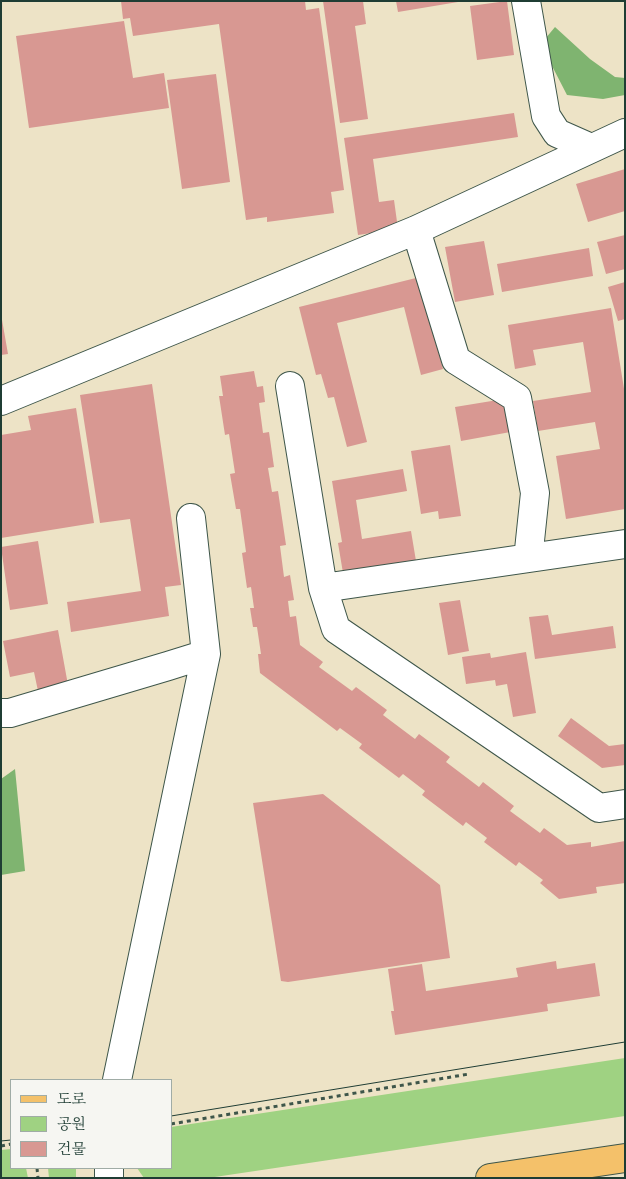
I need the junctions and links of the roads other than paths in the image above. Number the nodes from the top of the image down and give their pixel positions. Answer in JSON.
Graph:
{"nodes":[{"id":1,"x":526,"y":1,"type":"edge"},
{"id":2,"x":625,"y":133,"type":"edge"},
{"id":3,"x":591,"y":148,"type":"junction"},
{"id":4,"x":416,"y":230,"type":"junction"},
{"id":5,"x":290,"y":386,"type":"dead end"},
{"id":6,"x":1,"y":401,"type":"edge"},
{"id":7,"x":192,"y":518,"type":"dead end"},
{"id":8,"x":625,"y":544,"type":"edge"},
{"id":9,"x":525,"y":558,"type":"junction"},
{"id":10,"x":323,"y":588,"type":"junction"},
{"id":11,"x":206,"y":654,"type":"junction"},
{"id":12,"x":1,"y":713,"type":"edge"},
{"id":13,"x":625,"y":804,"type":"edge"},
{"id":14,"x":117,"y":1079,"type":"edge"},
{"id":15,"x":625,"y":1158,"type":"edge"},
{"id":16,"x":490,"y":1178,"type":"edge"}],
"edges":[{"from":1,"to":3,"type":"street"},
{"from":2,"to":3,"type":"street"},
{"from":3,"to":4,"type":"street"},
{"from":4,"to":6,"type":"street"},
{"from":4,"to":9,"type":"street"},
{"from":5,"to":10,"type":"street"},
{"from":7,"to":11,"type":"street"},
{"from":8,"to":9,"type":"street"},
{"from":9,"to":10,"type":"street"},
{"from":10,"to":13,"type":"street"},
{"from":11,"to":12,"type":"street"},
{"from":11,"to":14,"type":"street"},
{"from":15,"to":16,"type":"main road"}]}
